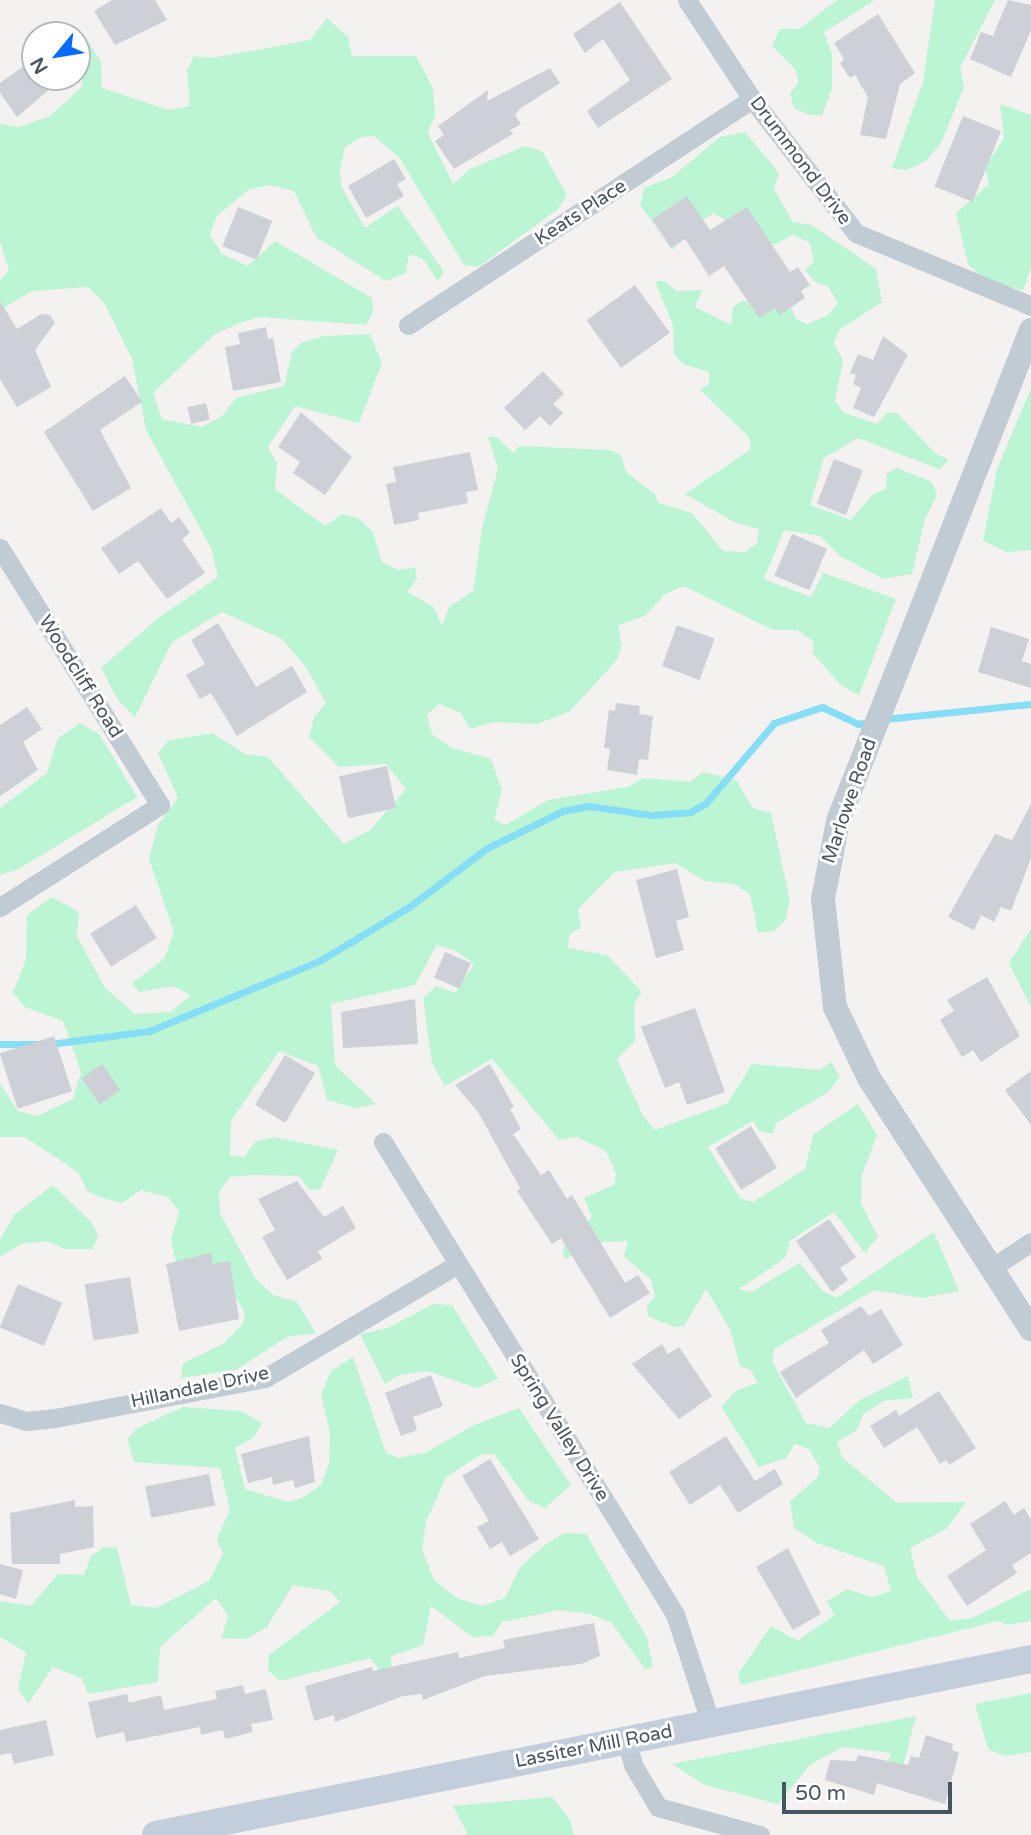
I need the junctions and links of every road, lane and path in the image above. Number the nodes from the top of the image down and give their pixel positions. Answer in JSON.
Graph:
{"nodes":[{"id":1,"x":687,"y":0,"type":"edge"},
{"id":2,"x":752,"y":99,"type":"junction"},
{"id":3,"x":1031,"y":306,"type":"edge"},
{"id":4,"x":408,"y":326,"type":"dead end"},
{"id":5,"x":1031,"y":330,"type":"edge"},
{"id":6,"x":0,"y":548,"type":"edge"},
{"id":7,"x":0,"y":907,"type":"edge"},
{"id":8,"x":383,"y":1142,"type":"dead end"},
{"id":9,"x":1031,"y":1242,"type":"edge"},
{"id":10,"x":458,"y":1264,"type":"junction"},
{"id":11,"x":993,"y":1267,"type":"junction"},
{"id":12,"x":1031,"y":1329,"type":"edge"},
{"id":13,"x":0,"y":1413,"type":"edge"},
{"id":14,"x":1031,"y":1659,"type":"edge"},
{"id":15,"x":711,"y":1724,"type":"junction"},
{"id":16,"x":626,"y":1740,"type":"junction"},
{"id":17,"x":156,"y":1835,"type":"edge"},
{"id":18,"x":760,"y":1835,"type":"edge"}],
"edges":[{"from":1,"to":2,"type":"street","name":"Drummond Drive"},
{"from":2,"to":3,"type":"street","name":"Drummond Drive"},
{"from":2,"to":4,"type":"street","name":"Keats Place"},
{"from":5,"to":11,"type":"street","name":"Marlowe Road"},
{"from":6,"to":7,"type":"street","name":"Woodcliff Road"},
{"from":8,"to":10,"type":"street","name":"Spring Valley Drive"},
{"from":9,"to":11,"type":"street"},
{"from":10,"to":13,"type":"street","name":"Hillandale Drive"},
{"from":10,"to":15,"type":"street","name":"Spring Valley Drive"},
{"from":11,"to":12,"type":"street","name":"Marlowe Road"},
{"from":14,"to":15,"type":"main road","name":"Lassiter Mill Road"},
{"from":15,"to":16,"type":"main road","name":"Lassiter Mill Road"},
{"from":16,"to":17,"type":"main road","name":"Lassiter Mill Road"},
{"from":16,"to":18,"type":"street"}]}
